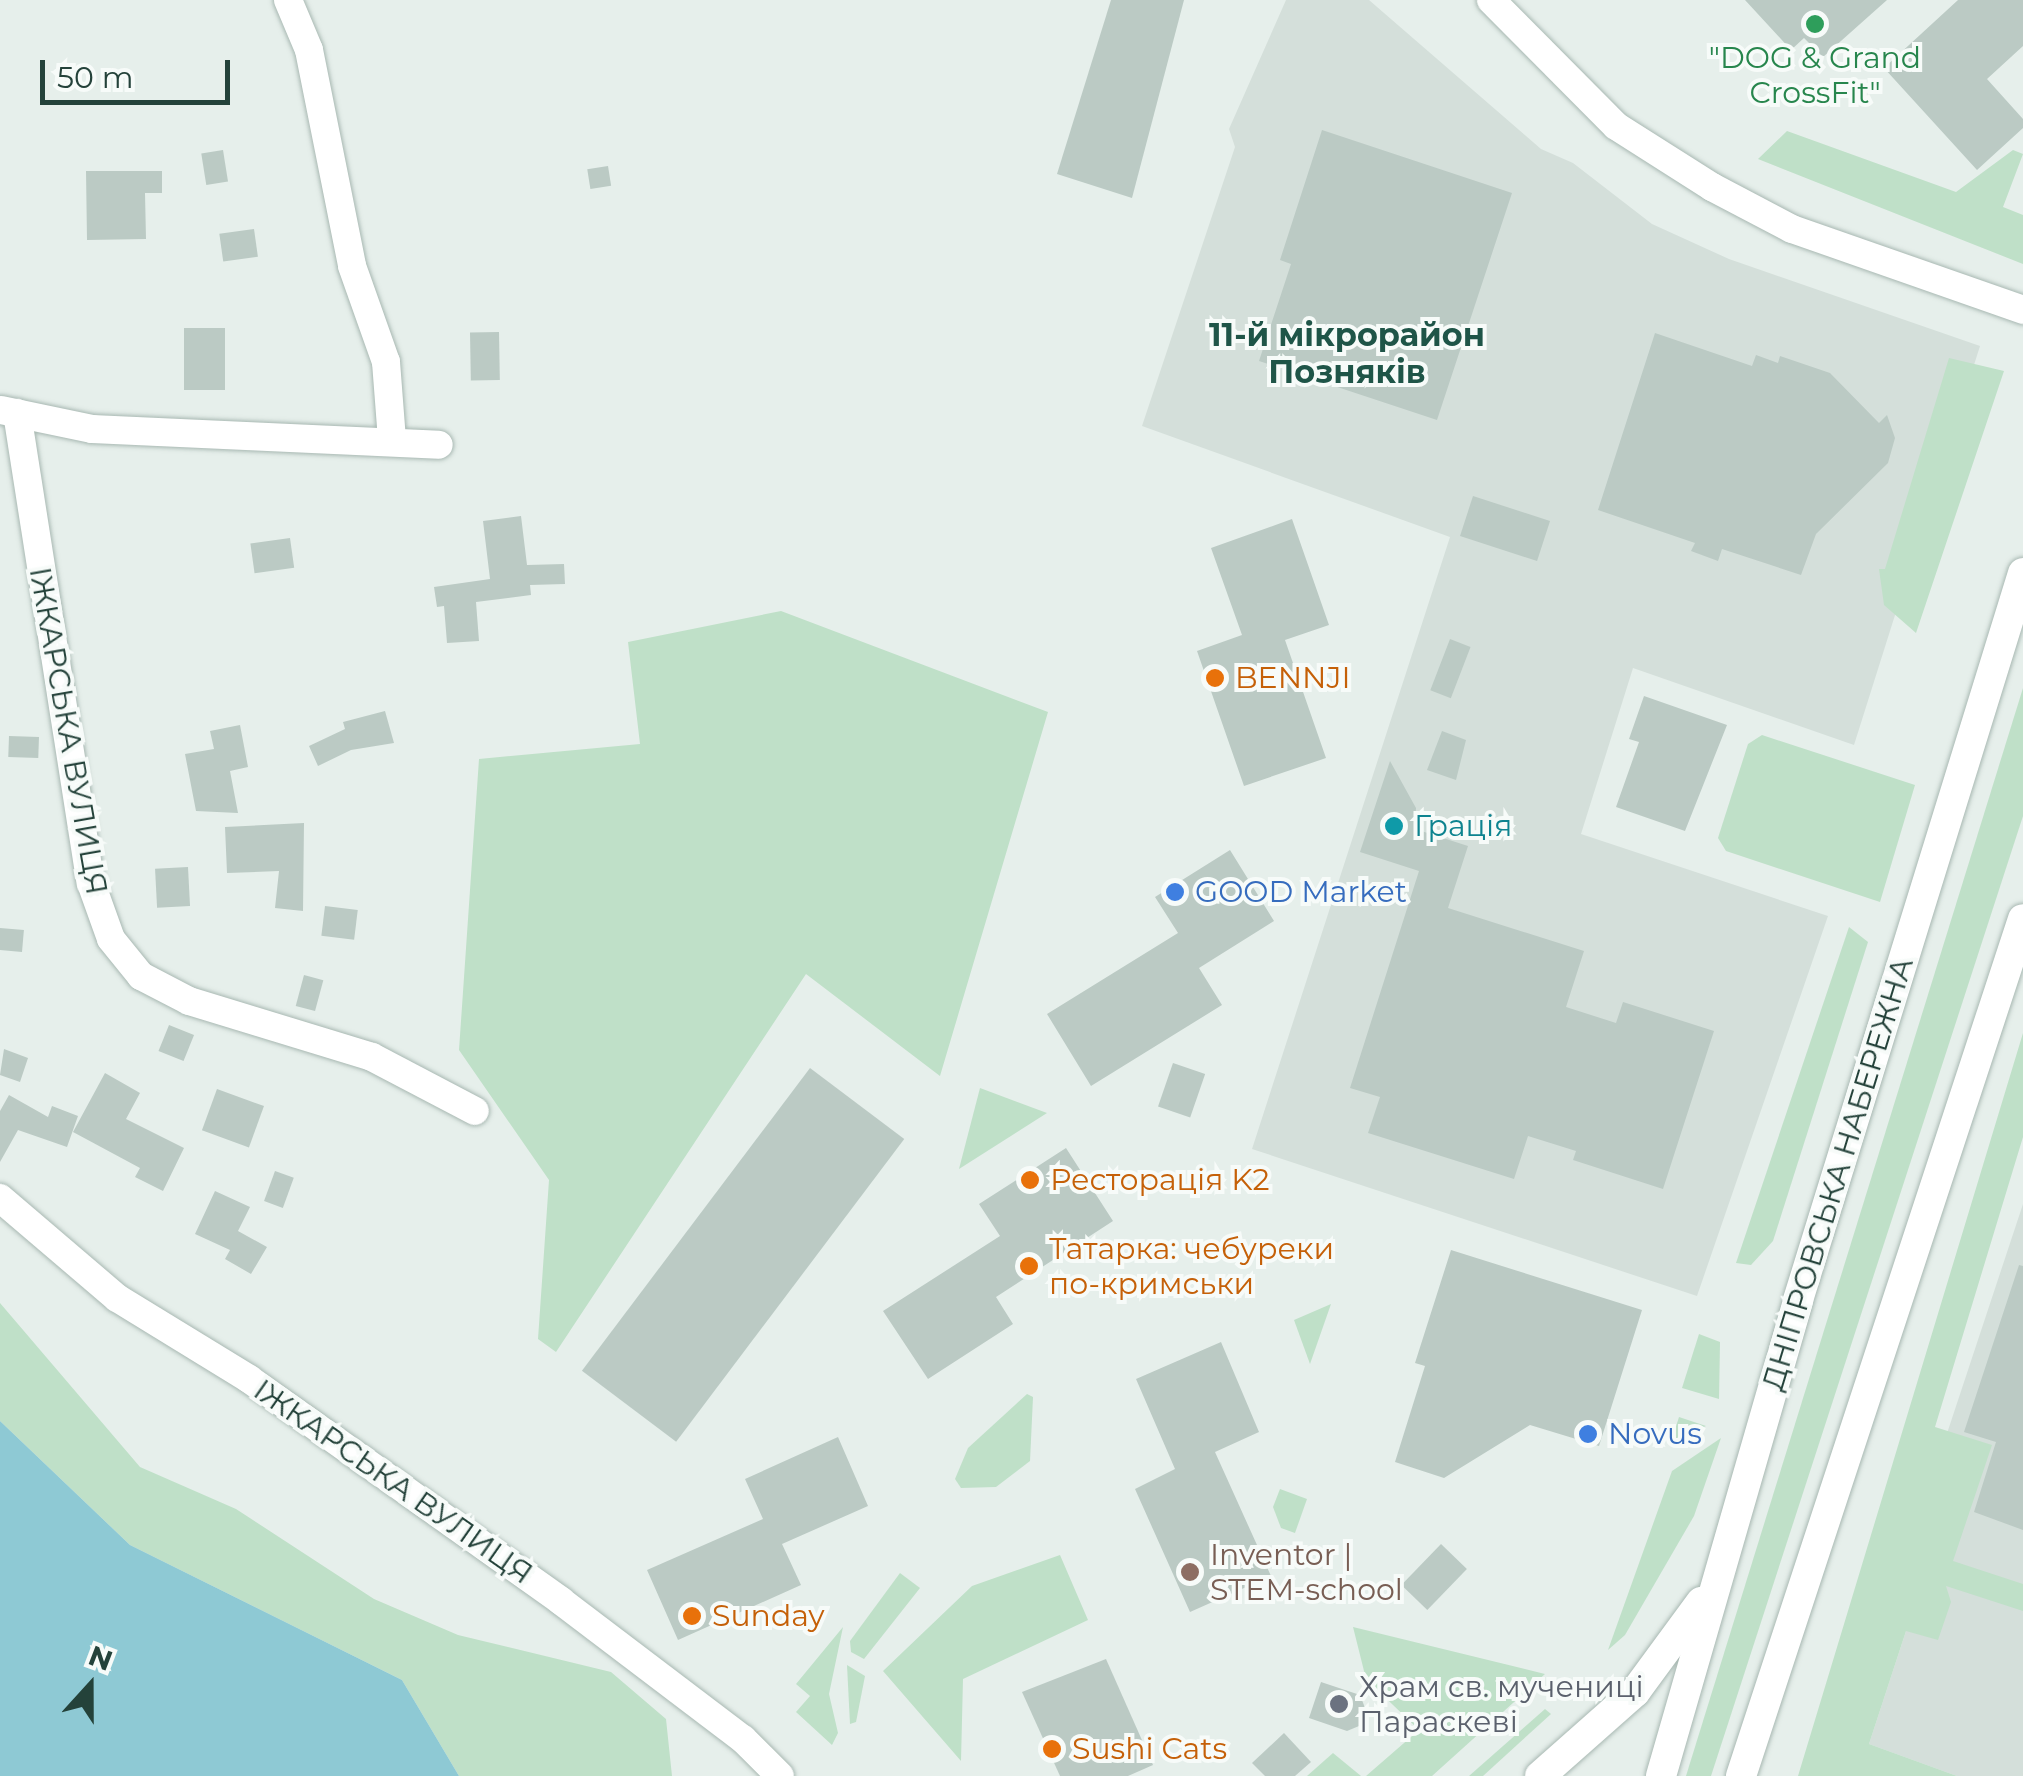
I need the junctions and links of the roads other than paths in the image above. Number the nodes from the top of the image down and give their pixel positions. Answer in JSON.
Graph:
{"nodes":[{"id":1,"x":288,"y":0,"type":"edge"},
{"id":2,"x":1491,"y":0,"type":"edge"},
{"id":3,"x":2023,"y":310,"type":"edge"},
{"id":4,"x":8,"y":411,"type":"edge"},
{"id":5,"x":392,"y":440,"type":"junction"},
{"id":6,"x":439,"y":445,"type":"dead end"},
{"id":7,"x":2023,"y":574,"type":"edge"},
{"id":8,"x":2023,"y":919,"type":"edge"},
{"id":9,"x":475,"y":1110,"type":"dead end"},
{"id":10,"x":0,"y":1198,"type":"edge"},
{"id":11,"x":1717,"y":1579,"type":"junction"},
{"id":12,"x":1743,"y":1772,"type":"edge"},
{"id":13,"x":780,"y":1776,"type":"edge"},
{"id":14,"x":1540,"y":1776,"type":"edge"},
{"id":15,"x":1660,"y":1776,"type":"edge"}],
"edges":[{"from":1,"to":5,"type":"street"},
{"from":2,"to":3,"type":"street"},
{"from":4,"to":5,"type":"street","name":"ІЖКАРСЬКА ВУЛИЦЯ"},
{"from":4,"to":9,"type":"street","name":"ІЖКАРСЬКА ВУЛИЦЯ"},
{"from":5,"to":6,"type":"street","name":"ІЖКАРСЬКА ВУЛИЦЯ"},
{"from":7,"to":11,"type":"main road","name":"ДНІПРОВСЬКА НАБЕРЕЖНА"},
{"from":8,"to":12,"type":"main road"},
{"from":10,"to":13,"type":"street","name":"ІЖКАРСЬКА ВУЛИЦЯ"},
{"from":11,"to":14,"type":"main road"},
{"from":11,"to":15,"type":"main road","name":"ДНІПРОВСЬКА НАБЕРЕЖНА"}]}
